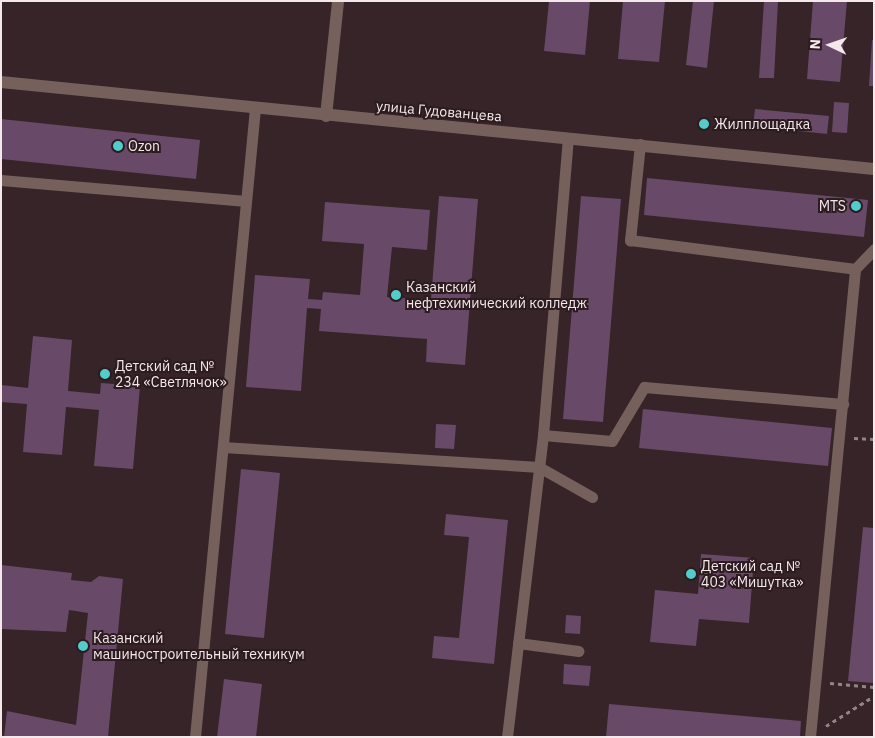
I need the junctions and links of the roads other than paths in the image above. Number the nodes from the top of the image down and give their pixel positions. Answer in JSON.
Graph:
{"nodes":[{"id":1,"x":338,"y":1,"type":"edge"},
{"id":2,"x":1,"y":82,"type":"edge"},
{"id":3,"x":255,"y":108,"type":"junction"},
{"id":4,"x":326,"y":116,"type":"junction"},
{"id":5,"x":568,"y":138,"type":"junction"},
{"id":6,"x":640,"y":144,"type":"junction"},
{"id":7,"x":874,"y":169,"type":"edge"},
{"id":8,"x":1,"y":180,"type":"edge"},
{"id":9,"x":246,"y":202,"type":"junction"},
{"id":10,"x":874,"y":249,"type":"edge"},
{"id":11,"x":855,"y":269,"type":"junction"},
{"id":12,"x":843,"y":404,"type":"junction"},
{"id":13,"x":543,"y":435,"type":"junction"},
{"id":14,"x":223,"y":447,"type":"junction"},
{"id":15,"x":539,"y":467,"type":"junction"},
{"id":16,"x":592,"y":497,"type":"dead end"},
{"id":17,"x":518,"y":643,"type":"junction"},
{"id":18,"x":578,"y":651,"type":"dead end"},
{"id":19,"x":811,"y":736,"type":"edge"},
{"id":20,"x":195,"y":737,"type":"edge"},
{"id":21,"x":507,"y":737,"type":"edge"}],
"edges":[{"from":1,"to":4,"type":"street"},
{"from":2,"to":3,"type":"street","name":"улица Гудованцева"},
{"from":3,"to":4,"type":"street","name":"улица Гудованцева"},
{"from":3,"to":9,"type":"lane"},
{"from":4,"to":5,"type":"street","name":"улица Гудованцева"},
{"from":5,"to":6,"type":"street","name":"улица Гудованцева"},
{"from":5,"to":13,"type":"lane"},
{"from":6,"to":7,"type":"street","name":"улица Гудованцева"},
{"from":6,"to":11,"type":"lane"},
{"from":8,"to":9,"type":"lane"},
{"from":9,"to":14,"type":"lane"},
{"from":10,"to":11,"type":"lane"},
{"from":11,"to":12,"type":"lane"},
{"from":12,"to":13,"type":"lane"},
{"from":12,"to":19,"type":"lane"},
{"from":13,"to":15,"type":"lane"},
{"from":14,"to":15,"type":"lane"},
{"from":14,"to":20,"type":"lane"},
{"from":15,"to":16,"type":"lane"},
{"from":15,"to":17,"type":"lane"},
{"from":17,"to":18,"type":"lane"},
{"from":17,"to":21,"type":"lane"}]}
